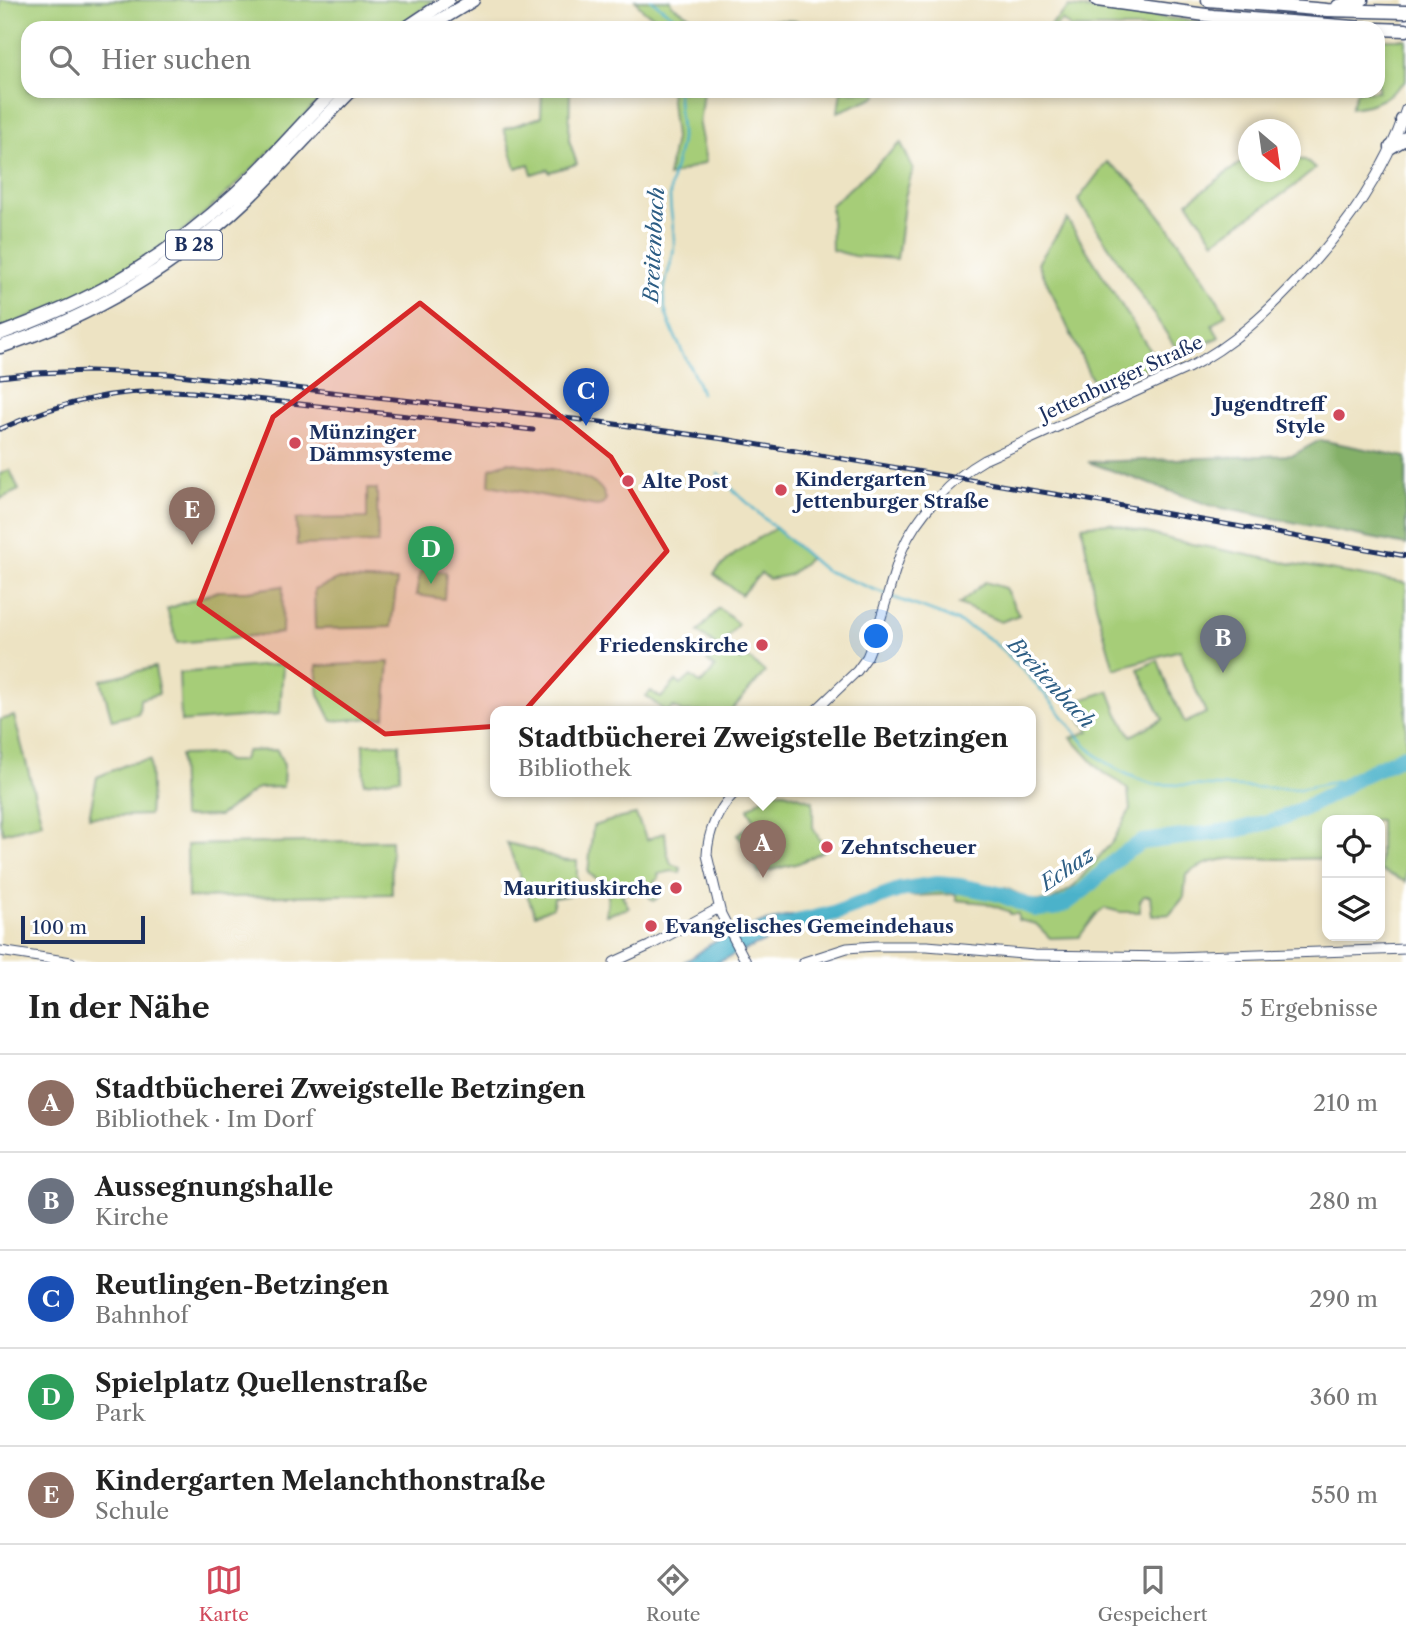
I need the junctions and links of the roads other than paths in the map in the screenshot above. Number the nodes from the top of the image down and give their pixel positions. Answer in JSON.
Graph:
{"nodes":[{"id":1,"x":448,"y":0,"type":"edge"},
{"id":2,"x":473,"y":0,"type":"edge"},
{"id":3,"x":1097,"y":0,"type":"edge"},
{"id":4,"x":1208,"y":0,"type":"edge"},
{"id":5,"x":1362,"y":0,"type":"edge"},
{"id":6,"x":1327,"y":10,"type":"junction"},
{"id":7,"x":1406,"y":12,"type":"edge"},
{"id":8,"x":416,"y":21,"type":"edge"},
{"id":9,"x":438,"y":21,"type":"edge"},
{"id":10,"x":1276,"y":21,"type":"edge"},
{"id":11,"x":1385,"y":29,"type":"edge"},
{"id":12,"x":1406,"y":30,"type":"edge"},
{"id":13,"x":327,"y":98,"type":"edge"},
{"id":14,"x":344,"y":98,"type":"edge"},
{"id":15,"x":1405,"y":116,"type":"edge"},
{"id":16,"x":1406,"y":138,"type":"edge"},
{"id":17,"x":1391,"y":147,"type":"junction"},
{"id":18,"x":0,"y":334,"type":"edge"},
{"id":19,"x":0,"y":346,"type":"edge"},
{"id":20,"x":820,"y":706,"type":"edge"},
{"id":21,"x":731,"y":797,"type":"edge"},
{"id":22,"x":719,"y":908,"type":"junction"},
{"id":23,"x":1406,"y":949,"type":"edge"},
{"id":24,"x":0,"y":951,"type":"edge"},
{"id":25,"x":744,"y":959,"type":"edge"},
{"id":26,"x":71,"y":962,"type":"edge"},
{"id":27,"x":614,"y":962,"type":"edge"},
{"id":28,"x":804,"y":962,"type":"edge"}],
"edges":[{"from":1,"to":8,"type":"highway"},
{"from":2,"to":9,"type":"highway"},
{"from":3,"to":10,"type":"highway"},
{"from":4,"to":6,"type":"highway"},
{"from":5,"to":6,"type":"highway"},
{"from":6,"to":7,"type":"highway"},
{"from":11,"to":12,"type":"highway"},
{"from":13,"to":18,"type":"highway","number":"B 28"},
{"from":14,"to":19,"type":"highway","number":"B 28"},
{"from":15,"to":17,"type":"street","name":"Jettenburger Straße"},
{"from":16,"to":17,"type":"highway"},
{"from":17,"to":20,"type":"street","name":"Jettenburger Straße"},
{"from":21,"to":22,"type":"street"},
{"from":22,"to":25,"type":"street"},
{"from":22,"to":27,"type":"street"},
{"from":23,"to":28,"type":"street"},
{"from":24,"to":26,"type":"street"}]}
